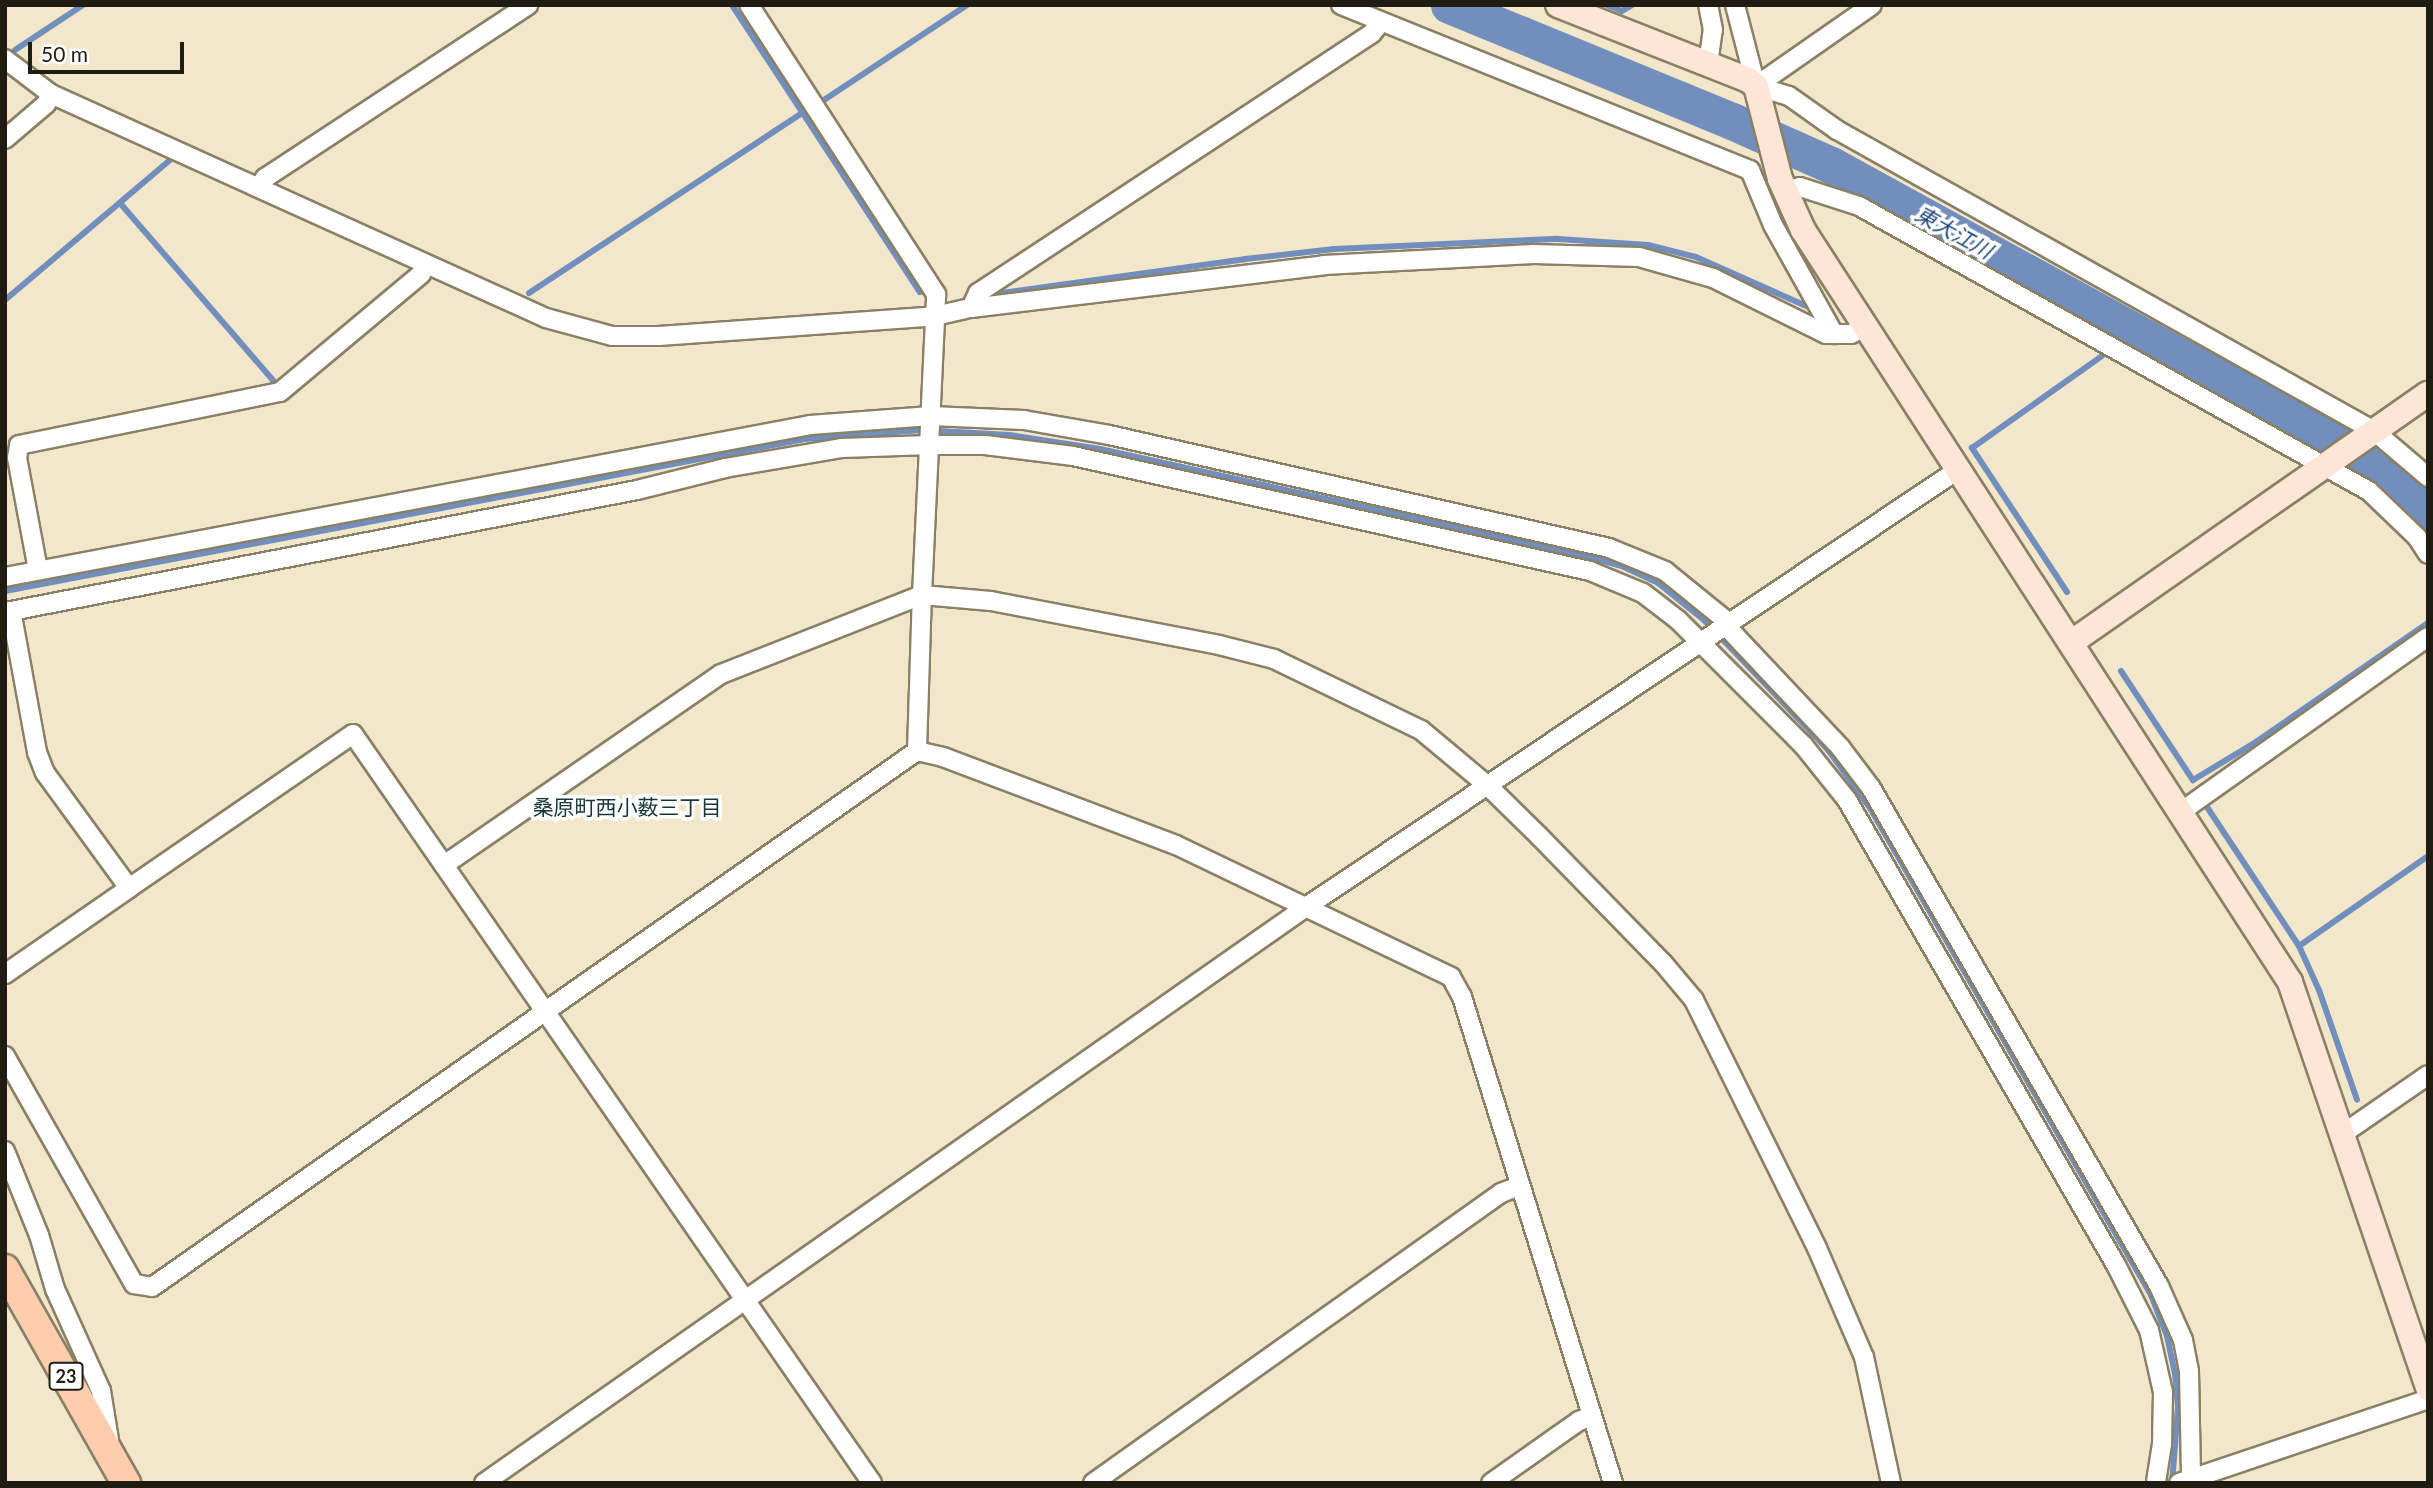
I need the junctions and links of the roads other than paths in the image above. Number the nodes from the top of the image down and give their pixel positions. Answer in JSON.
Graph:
{"nodes":[{"id":1,"x":528,"y":5,"type":"edge"},
{"id":2,"x":748,"y":5,"type":"edge"},
{"id":3,"x":1341,"y":5,"type":"edge"},
{"id":4,"x":1558,"y":5,"type":"edge"},
{"id":5,"x":1708,"y":5,"type":"edge"},
{"id":6,"x":1735,"y":5,"type":"edge"},
{"id":7,"x":1872,"y":5,"type":"edge"},
{"id":8,"x":1381,"y":22,"type":"junction"},
{"id":9,"x":5,"y":59,"type":"edge"},
{"id":10,"x":1708,"y":64,"type":"junction"},
{"id":11,"x":51,"y":94,"type":"junction"},
{"id":12,"x":1760,"y":95,"type":"junction"},
{"id":13,"x":5,"y":139,"type":"edge"},
{"id":14,"x":1782,"y":185,"type":"junction"},
{"id":15,"x":259,"y":187,"type":"junction"},
{"id":16,"x":426,"y":264,"type":"junction"},
{"id":17,"x":971,"y":308,"type":"junction"},
{"id":18,"x":935,"y":316,"type":"junction"},
{"id":19,"x":1866,"y":326,"type":"junction"},
{"id":20,"x":1835,"y":334,"type":"junction"},
{"id":21,"x":2428,"y":394,"type":"edge"},
{"id":22,"x":931,"y":419,"type":"junction"},
{"id":23,"x":2370,"y":434,"type":"junction"},
{"id":24,"x":12,"y":441,"type":"edge"},
{"id":25,"x":930,"y":443,"type":"junction"},
{"id":26,"x":2326,"y":465,"type":"junction"},
{"id":27,"x":1959,"y":469,"type":"junction"},
{"id":28,"x":2428,"y":477,"type":"edge"},
{"id":29,"x":2428,"y":554,"type":"edge"},
{"id":30,"x":38,"y":570,"type":"junction"},
{"id":31,"x":5,"y":576,"type":"edge"},
{"id":32,"x":922,"y":595,"type":"junction"},
{"id":33,"x":1725,"y":625,"type":"junction"},
{"id":34,"x":2428,"y":638,"type":"edge"},
{"id":35,"x":1702,"y":640,"type":"junction"},
{"id":36,"x":2072,"y":642,"type":"junction"},
{"id":37,"x":917,"y":751,"type":"junction"},
{"id":38,"x":1486,"y":785,"type":"junction"},
{"id":39,"x":2182,"y":811,"type":"junction"},
{"id":40,"x":444,"y":865,"type":"junction"},
{"id":41,"x":129,"y":888,"type":"junction"},
{"id":42,"x":1306,"y":907,"type":"junction"},
{"id":43,"x":5,"y":974,"type":"edge"},
{"id":44,"x":546,"y":1011,"type":"junction"},
{"id":45,"x":5,"y":1056,"type":"edge"},
{"id":46,"x":2428,"y":1075,"type":"edge"},
{"id":47,"x":2344,"y":1133,"type":"junction"},
{"id":48,"x":5,"y":1152,"type":"edge"},
{"id":49,"x":1519,"y":1186,"type":"junction"},
{"id":50,"x":5,"y":1269,"type":"edge"},
{"id":51,"x":747,"y":1298,"type":"junction"},
{"id":52,"x":2428,"y":1388,"type":"edge"},
{"id":53,"x":2428,"y":1399,"type":"edge"},
{"id":54,"x":1592,"y":1416,"type":"junction"},
{"id":55,"x":112,"y":1457,"type":"junction"},
{"id":56,"x":2185,"y":1481,"type":"edge"},
{"id":57,"x":487,"y":1482,"type":"edge"},
{"id":58,"x":126,"y":1483,"type":"edge"},
{"id":59,"x":872,"y":1483,"type":"edge"},
{"id":60,"x":1093,"y":1483,"type":"edge"},
{"id":61,"x":1491,"y":1483,"type":"edge"},
{"id":62,"x":1613,"y":1483,"type":"edge"},
{"id":63,"x":1891,"y":1483,"type":"edge"},
{"id":64,"x":2156,"y":1483,"type":"edge"}],
"edges":[{"from":1,"to":15,"type":"street"},
{"from":2,"to":18,"type":"street"},
{"from":3,"to":8,"type":"street"},
{"from":4,"to":10,"type":"street"},
{"from":5,"to":10,"type":"street"},
{"from":6,"to":12,"type":"street"},
{"from":7,"to":12,"type":"street"},
{"from":8,"to":17,"type":"street"},
{"from":8,"to":20,"type":"street"},
{"from":9,"to":11,"type":"street"},
{"from":10,"to":12,"type":"street"},
{"from":11,"to":13,"type":"street"},
{"from":11,"to":15,"type":"street"},
{"from":12,"to":14,"type":"street"},
{"from":12,"to":23,"type":"street"},
{"from":14,"to":19,"type":"street"},
{"from":14,"to":26,"type":"street"},
{"from":15,"to":16,"type":"street"},
{"from":16,"to":18,"type":"street"},
{"from":16,"to":24,"type":"street"},
{"from":17,"to":18,"type":"street"},
{"from":17,"to":20,"type":"street"},
{"from":18,"to":22,"type":"street"},
{"from":19,"to":20,"type":"street"},
{"from":19,"to":27,"type":"street"},
{"from":21,"to":23,"type":"street"},
{"from":22,"to":25,"type":"street"},
{"from":22,"to":30,"type":"street"},
{"from":22,"to":33,"type":"street"},
{"from":23,"to":26,"type":"street"},
{"from":23,"to":28,"type":"street"},
{"from":24,"to":30,"type":"street"},
{"from":25,"to":32,"type":"street"},
{"from":25,"to":35,"type":"street"},
{"from":25,"to":41,"type":"street"},
{"from":26,"to":29,"type":"street"},
{"from":26,"to":36,"type":"street"},
{"from":27,"to":33,"type":"street"},
{"from":27,"to":36,"type":"street"},
{"from":30,"to":31,"type":"street"},
{"from":32,"to":37,"type":"street"},
{"from":32,"to":38,"type":"street"},
{"from":32,"to":40,"type":"street"},
{"from":33,"to":35,"type":"street"},
{"from":33,"to":56,"type":"street"},
{"from":34,"to":39,"type":"street"},
{"from":35,"to":38,"type":"street"},
{"from":35,"to":64,"type":"street"},
{"from":36,"to":39,"type":"street"},
{"from":37,"to":42,"type":"street"},
{"from":37,"to":44,"type":"street"},
{"from":38,"to":42,"type":"street"},
{"from":38,"to":63,"type":"street"},
{"from":39,"to":47,"type":"street"},
{"from":40,"to":41,"type":"street"},
{"from":40,"to":44,"type":"street"},
{"from":41,"to":43,"type":"street"},
{"from":42,"to":49,"type":"street"},
{"from":42,"to":51,"type":"street"},
{"from":44,"to":45,"type":"street"},
{"from":44,"to":51,"type":"street"},
{"from":46,"to":47,"type":"street"},
{"from":47,"to":52,"type":"street"},
{"from":48,"to":55,"type":"street"},
{"from":49,"to":54,"type":"street"},
{"from":49,"to":60,"type":"street"},
{"from":50,"to":55,"type":"main road","number":"23"},
{"from":51,"to":57,"type":"street"},
{"from":51,"to":59,"type":"street"},
{"from":53,"to":56,"type":"street"},
{"from":54,"to":61,"type":"street"},
{"from":54,"to":62,"type":"street"},
{"from":55,"to":58,"type":"main road","number":"23"}]}
